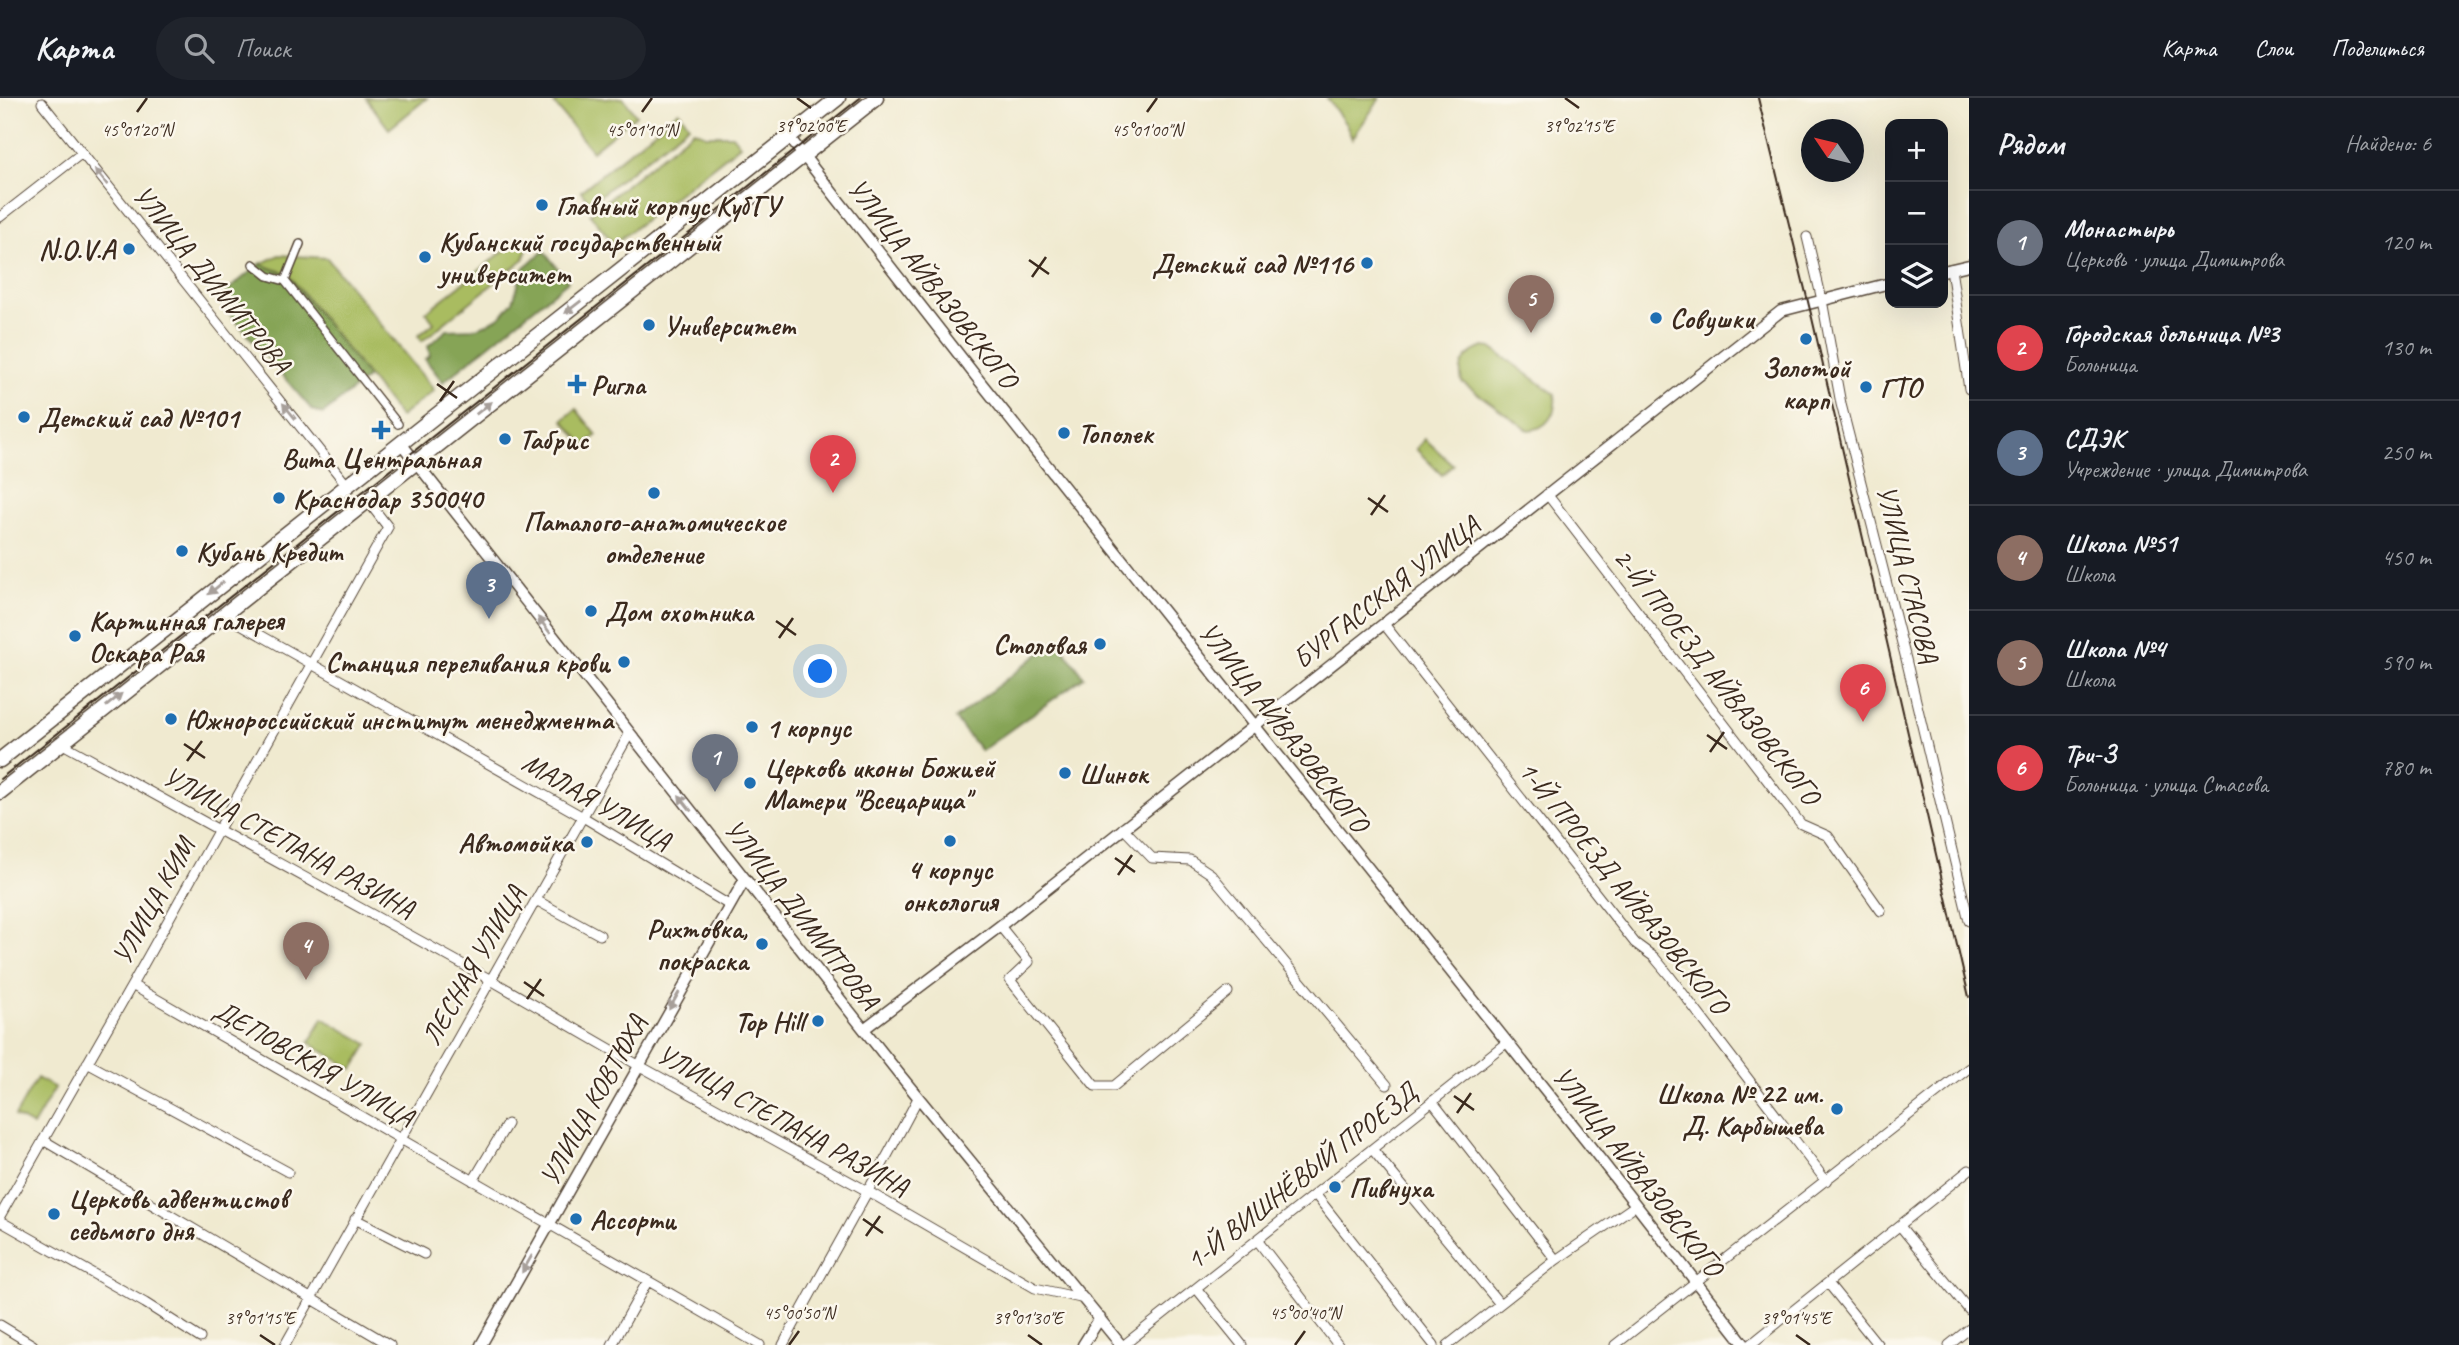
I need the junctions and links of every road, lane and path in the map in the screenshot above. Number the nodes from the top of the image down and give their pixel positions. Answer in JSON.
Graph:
{"nodes":[{"id":1,"x":838,"y":98,"type":"edge"},
{"id":2,"x":876,"y":98,"type":"edge"},
{"id":3,"x":42,"y":103,"type":"dead end"},
{"id":4,"x":789,"y":137,"type":"junction"},
{"id":5,"x":82,"y":153,"type":"junction"},
{"id":6,"x":804,"y":155,"type":"junction"},
{"id":7,"x":0,"y":217,"type":"edge"},
{"id":8,"x":1807,"y":237,"type":"dead end"},
{"id":9,"x":300,"y":244,"type":"dead end"},
{"id":10,"x":253,"y":264,"type":"dead end"},
{"id":11,"x":1969,"y":265,"type":"edge"},
{"id":12,"x":1948,"y":270,"type":"edge"},
{"id":13,"x":1948,"y":275,"type":"edge"},
{"id":14,"x":285,"y":281,"type":"junction"},
{"id":15,"x":1885,"y":284,"type":"edge"},
{"id":16,"x":1822,"y":300,"type":"junction"},
{"id":17,"x":1969,"y":389,"type":"edge"},
{"id":18,"x":398,"y":424,"type":"dead end"},
{"id":19,"x":400,"y":442,"type":"junction"},
{"id":20,"x":415,"y":462,"type":"junction"},
{"id":21,"x":346,"y":484,"type":"junction"},
{"id":22,"x":1547,"y":494,"type":"junction"},
{"id":23,"x":368,"y":500,"type":"junction"},
{"id":24,"x":223,"y":614,"type":"junction"},
{"id":25,"x":1384,"y":624,"type":"junction"},
{"id":26,"x":311,"y":665,"type":"junction"},
{"id":27,"x":1253,"y":726,"type":"junction"},
{"id":28,"x":630,"y":733,"type":"junction"},
{"id":29,"x":61,"y":743,"type":"junction"},
{"id":30,"x":0,"y":760,"type":"edge"},
{"id":31,"x":0,"y":792,"type":"edge"},
{"id":32,"x":583,"y":817,"type":"junction"},
{"id":33,"x":1123,"y":828,"type":"junction"},
{"id":34,"x":220,"y":829,"type":"junction"},
{"id":35,"x":745,"y":878,"type":"junction"},
{"id":36,"x":536,"y":900,"type":"junction"},
{"id":37,"x":729,"y":905,"type":"junction"},
{"id":38,"x":1881,"y":911,"type":"dead end"},
{"id":39,"x":1969,"y":921,"type":"edge"},
{"id":40,"x":1000,"y":926,"type":"junction"},
{"id":41,"x":600,"y":935,"type":"dead end"},
{"id":42,"x":491,"y":980,"type":"junction"},
{"id":43,"x":132,"y":985,"type":"junction"},
{"id":44,"x":1228,"y":992,"type":"dead end"},
{"id":45,"x":864,"y":1030,"type":"junction"},
{"id":46,"x":1506,"y":1043,"type":"junction"},
{"id":47,"x":88,"y":1063,"type":"junction"},
{"id":48,"x":638,"y":1065,"type":"junction"},
{"id":49,"x":1969,"y":1068,"type":"edge"},
{"id":50,"x":1387,"y":1085,"type":"dead end"},
{"id":51,"x":918,"y":1098,"type":"junction"},
{"id":52,"x":1432,"y":1101,"type":"junction"},
{"id":53,"x":507,"y":1124,"type":"dead end"},
{"id":54,"x":401,"y":1138,"type":"junction"},
{"id":55,"x":43,"y":1140,"type":"junction"},
{"id":56,"x":1372,"y":1149,"type":"junction"},
{"id":57,"x":1969,"y":1170,"type":"edge"},
{"id":58,"x":288,"y":1172,"type":"dead end"},
{"id":59,"x":473,"y":1181,"type":"junction"},
{"id":60,"x":1826,"y":1181,"type":"junction"},
{"id":61,"x":869,"y":1192,"type":"junction"},
{"id":62,"x":1315,"y":1194,"type":"junction"},
{"id":63,"x":1636,"y":1205,"type":"junction"},
{"id":64,"x":0,"y":1218,"type":"edge"},
{"id":65,"x":355,"y":1219,"type":"junction"},
{"id":66,"x":550,"y":1225,"type":"junction"},
{"id":67,"x":1900,"y":1226,"type":"junction"},
{"id":68,"x":1257,"y":1240,"type":"junction"},
{"id":69,"x":424,"y":1254,"type":"dead end"},
{"id":70,"x":1556,"y":1260,"type":"junction"},
{"id":71,"x":1696,"y":1281,"type":"junction"},
{"id":72,"x":648,"y":1282,"type":"junction"},
{"id":73,"x":1828,"y":1283,"type":"junction"},
{"id":74,"x":1196,"y":1288,"type":"junction"},
{"id":75,"x":1085,"y":1299,"type":"junction"},
{"id":76,"x":310,"y":1300,"type":"junction"},
{"id":77,"x":1500,"y":1304,"type":"junction"},
{"id":78,"x":1969,"y":1310,"type":"edge"},
{"id":79,"x":1100,"y":1318,"type":"junction"},
{"id":80,"x":0,"y":1325,"type":"edge"},
{"id":81,"x":1969,"y":1329,"type":"edge"},
{"id":82,"x":200,"y":1338,"type":"dead end"},
{"id":83,"x":33,"y":1345,"type":"edge"},
{"id":84,"x":285,"y":1345,"type":"edge"},
{"id":85,"x":390,"y":1345,"type":"edge"},
{"id":86,"x":481,"y":1345,"type":"edge"},
{"id":87,"x":611,"y":1345,"type":"edge"},
{"id":88,"x":760,"y":1345,"type":"edge"},
{"id":89,"x":783,"y":1345,"type":"edge"},
{"id":90,"x":1083,"y":1345,"type":"edge"},
{"id":91,"x":1123,"y":1345,"type":"edge"},
{"id":92,"x":1242,"y":1345,"type":"edge"},
{"id":93,"x":1338,"y":1345,"type":"edge"},
{"id":94,"x":1434,"y":1345,"type":"edge"},
{"id":95,"x":1448,"y":1345,"type":"edge"},
{"id":96,"x":1615,"y":1345,"type":"edge"},
{"id":97,"x":1748,"y":1345,"type":"edge"},
{"id":98,"x":1878,"y":1345,"type":"edge"},
{"id":99,"x":1949,"y":1345,"type":"edge"}],
"edges":[{"from":1,"to":4,"type":"main road"},
{"from":2,"to":6,"type":"main road"},
{"from":3,"to":5,"type":"street","name":"УЛИЦА ДИМИТРОВА"},
{"from":4,"to":6,"type":"street","name":"УЛИЦА АЙВАЗОВСКОГО"},
{"from":4,"to":19,"type":"main road","one_way":true},
{"from":5,"to":7,"type":"street"},
{"from":21,"to":5,"type":"street","name":"УЛИЦА ДИМИТРОВА","one_way":true},
{"from":20,"to":6,"type":"main road","one_way":true},
{"from":6,"to":27,"type":"street","name":"УЛИЦА АЙВАЗОВСКОГО"},
{"from":8,"to":16,"type":"street","name":"УЛИЦА СТАСОВА"},
{"from":9,"to":14,"type":"street"},
{"from":10,"to":14,"type":"street"},
{"from":11,"to":12,"type":"street"},
{"from":13,"to":17,"type":"street"},
{"from":14,"to":18,"type":"street"},
{"from":15,"to":16,"type":"street","name":"БУРГАССКАЯ УЛИЦА"},
{"from":16,"to":22,"type":"street","name":"БУРГАССКАЯ УЛИЦА"},
{"from":16,"to":39,"type":"street","name":"УЛИЦА СТАСОВА"},
{"from":19,"to":20,"type":"street","name":"УЛИЦА ДИМИТРОВА"},
{"from":19,"to":21,"type":"main road"},
{"from":20,"to":23,"type":"main road"},
{"from":28,"to":20,"type":"street","name":"УЛИЦА ДИМИТРОВА","one_way":true},
{"from":21,"to":30,"type":"main road","one_way":true},
{"from":22,"to":25,"type":"street","name":"БУРГАССКАЯ УЛИЦА"},
{"from":22,"to":38,"type":"street","name":"2-Й ПРОЕЗД АЙВАЗОВСКОГО"},
{"from":23,"to":24,"type":"main road"},
{"from":23,"to":26,"type":"street","name":"УЛИЦА КИМ"},
{"from":24,"to":26,"type":"street","name":"МАЛАЯ УЛИЦА"},
{"from":29,"to":24,"type":"main road","one_way":true},
{"from":25,"to":27,"type":"street","name":"БУРГАССКАЯ УЛИЦА"},
{"from":25,"to":60,"type":"street","name":"1-Й ПРОЕЗД АЙВАЗОВСКОГО"},
{"from":26,"to":32,"type":"street","name":"МАЛАЯ УЛИЦА"},
{"from":26,"to":34,"type":"street","name":"УЛИЦА КИМ"},
{"from":27,"to":33,"type":"street","name":"БУРГАССКАЯ УЛИЦА"},
{"from":27,"to":46,"type":"street","name":"УЛИЦА АЙВАЗОВСКОГО"},
{"from":28,"to":32,"type":"street","name":"ЛЕСНАЯ УЛИЦА"},
{"from":35,"to":28,"type":"street","name":"УЛИЦА ДИМИТРОВА","one_way":true},
{"from":29,"to":31,"type":"main road"},
{"from":29,"to":34,"type":"street","name":"УЛИЦА СТЕПАНА РАЗИНА"},
{"from":32,"to":36,"type":"street","name":"ЛЕСНАЯ УЛИЦА"},
{"from":32,"to":37,"type":"street","name":"МАЛАЯ УЛИЦА"},
{"from":33,"to":40,"type":"street","name":"БУРГАССКАЯ УЛИЦА"},
{"from":33,"to":50,"type":"street"},
{"from":34,"to":42,"type":"street","name":"УЛИЦА СТЕПАНА РАЗИНА"},
{"from":34,"to":43,"type":"street","name":"УЛИЦА КИМ"},
{"from":35,"to":37,"type":"street","name":"УЛИЦА КОВТЮХА"},
{"from":35,"to":45,"type":"street","name":"УЛИЦА ДИМИТРОВА"},
{"from":36,"to":41,"type":"street"},
{"from":36,"to":42,"type":"street","name":"ЛЕСНАЯ УЛИЦА"},
{"from":37,"to":48,"type":"street","name":"УЛИЦА КОВТЮХА","one_way":true},
{"from":40,"to":44,"type":"street"},
{"from":40,"to":45,"type":"street","name":"БУРГАССКАЯ УЛИЦА"},
{"from":42,"to":48,"type":"street","name":"УЛИЦА СТЕПАНА РАЗИНА"},
{"from":42,"to":54,"type":"street","name":"ЛЕСНАЯ УЛИЦА"},
{"from":43,"to":47,"type":"street","name":"УЛИЦА КИМ"},
{"from":43,"to":54,"type":"street","name":"ДЕПОВСКАЯ УЛИЦА"},
{"from":45,"to":51,"type":"street","name":"УЛИЦА ДИМИТРОВА"},
{"from":46,"to":52,"type":"street","name":"1-Й ВИШНЁВЫЙ ПРОЕЗД"},
{"from":46,"to":63,"type":"street","name":"УЛИЦА АЙВАЗОВСКОГО"},
{"from":47,"to":55,"type":"street","name":"УЛИЦА КИМ"},
{"from":47,"to":58,"type":"street"},
{"from":48,"to":61,"type":"street","name":"УЛИЦА СТЕПАНА РАЗИНА"},
{"from":48,"to":66,"type":"street","name":"УЛИЦА КОВТЮХА"},
{"from":49,"to":60,"type":"street"},
{"from":51,"to":61,"type":"street"},
{"from":51,"to":75,"type":"street","name":"УЛИЦА ДИМИТРОВА"},
{"from":52,"to":56,"type":"street","name":"1-Й ВИШНЁВЫЙ ПРОЕЗД"},
{"from":52,"to":70,"type":"street"},
{"from":53,"to":59,"type":"street"},
{"from":54,"to":59,"type":"street","name":"ДЕПОВСКАЯ УЛИЦА"},
{"from":54,"to":65,"type":"street","name":"ЛЕСНАЯ УЛИЦА"},
{"from":55,"to":64,"type":"street","name":"УЛИЦА КИМ"},
{"from":55,"to":76,"type":"street"},
{"from":56,"to":62,"type":"street","name":"1-Й ВИШНЁВЫЙ ПРОЕЗД"},
{"from":56,"to":77,"type":"street"},
{"from":57,"to":67,"type":"street"},
{"from":59,"to":66,"type":"street","name":"ДЕПОВСКАЯ УЛИЦА"},
{"from":60,"to":71,"type":"street"},
{"from":61,"to":75,"type":"street","name":"УЛИЦА СТЕПАНА РАЗИНА"},
{"from":61,"to":89,"type":"street"},
{"from":62,"to":68,"type":"street","name":"1-Й ВИШНЁВЫЙ ПРОЕЗД"},
{"from":62,"to":94,"type":"street"},
{"from":63,"to":70,"type":"street"},
{"from":63,"to":71,"type":"street","name":"УЛИЦА АЙВАЗОВСКОГО"},
{"from":64,"to":82,"type":"street"},
{"from":65,"to":69,"type":"street"},
{"from":65,"to":76,"type":"street","name":"ЛЕСНАЯ УЛИЦА"},
{"from":66,"to":72,"type":"street","name":"ДЕПОВСКАЯ УЛИЦА"},
{"from":66,"to":86,"type":"street","name":"УЛИЦА КОВТЮХА","one_way":true},
{"from":67,"to":73,"type":"street"},
{"from":67,"to":78,"type":"street"},
{"from":68,"to":74,"type":"street","name":"1-Й ВИШНЁВЫЙ ПРОЕЗД"},
{"from":68,"to":93,"type":"street"},
{"from":70,"to":77,"type":"street"},
{"from":71,"to":96,"type":"street"},
{"from":71,"to":97,"type":"street","name":"УЛИЦА АЙВАЗОВСКОГО"},
{"from":72,"to":87,"type":"street"},
{"from":72,"to":88,"type":"street","name":"ДЕПОВСКАЯ УЛИЦА"},
{"from":73,"to":97,"type":"street"},
{"from":73,"to":98,"type":"street"},
{"from":74,"to":91,"type":"street","name":"1-Й ВИШНЁВЫЙ ПРОЕЗД"},
{"from":74,"to":92,"type":"street"},
{"from":75,"to":79,"type":"street","name":"УЛИЦА ДИМИТРОВА"},
{"from":76,"to":84,"type":"street","name":"ЛЕСНАЯ УЛИЦА"},
{"from":76,"to":85,"type":"street"},
{"from":77,"to":95,"type":"street"},
{"from":79,"to":90,"type":"street"},
{"from":79,"to":91,"type":"street","name":"УЛИЦА ДИМИТРОВА"},
{"from":80,"to":83,"type":"street"},
{"from":81,"to":99,"type":"street"}]}
